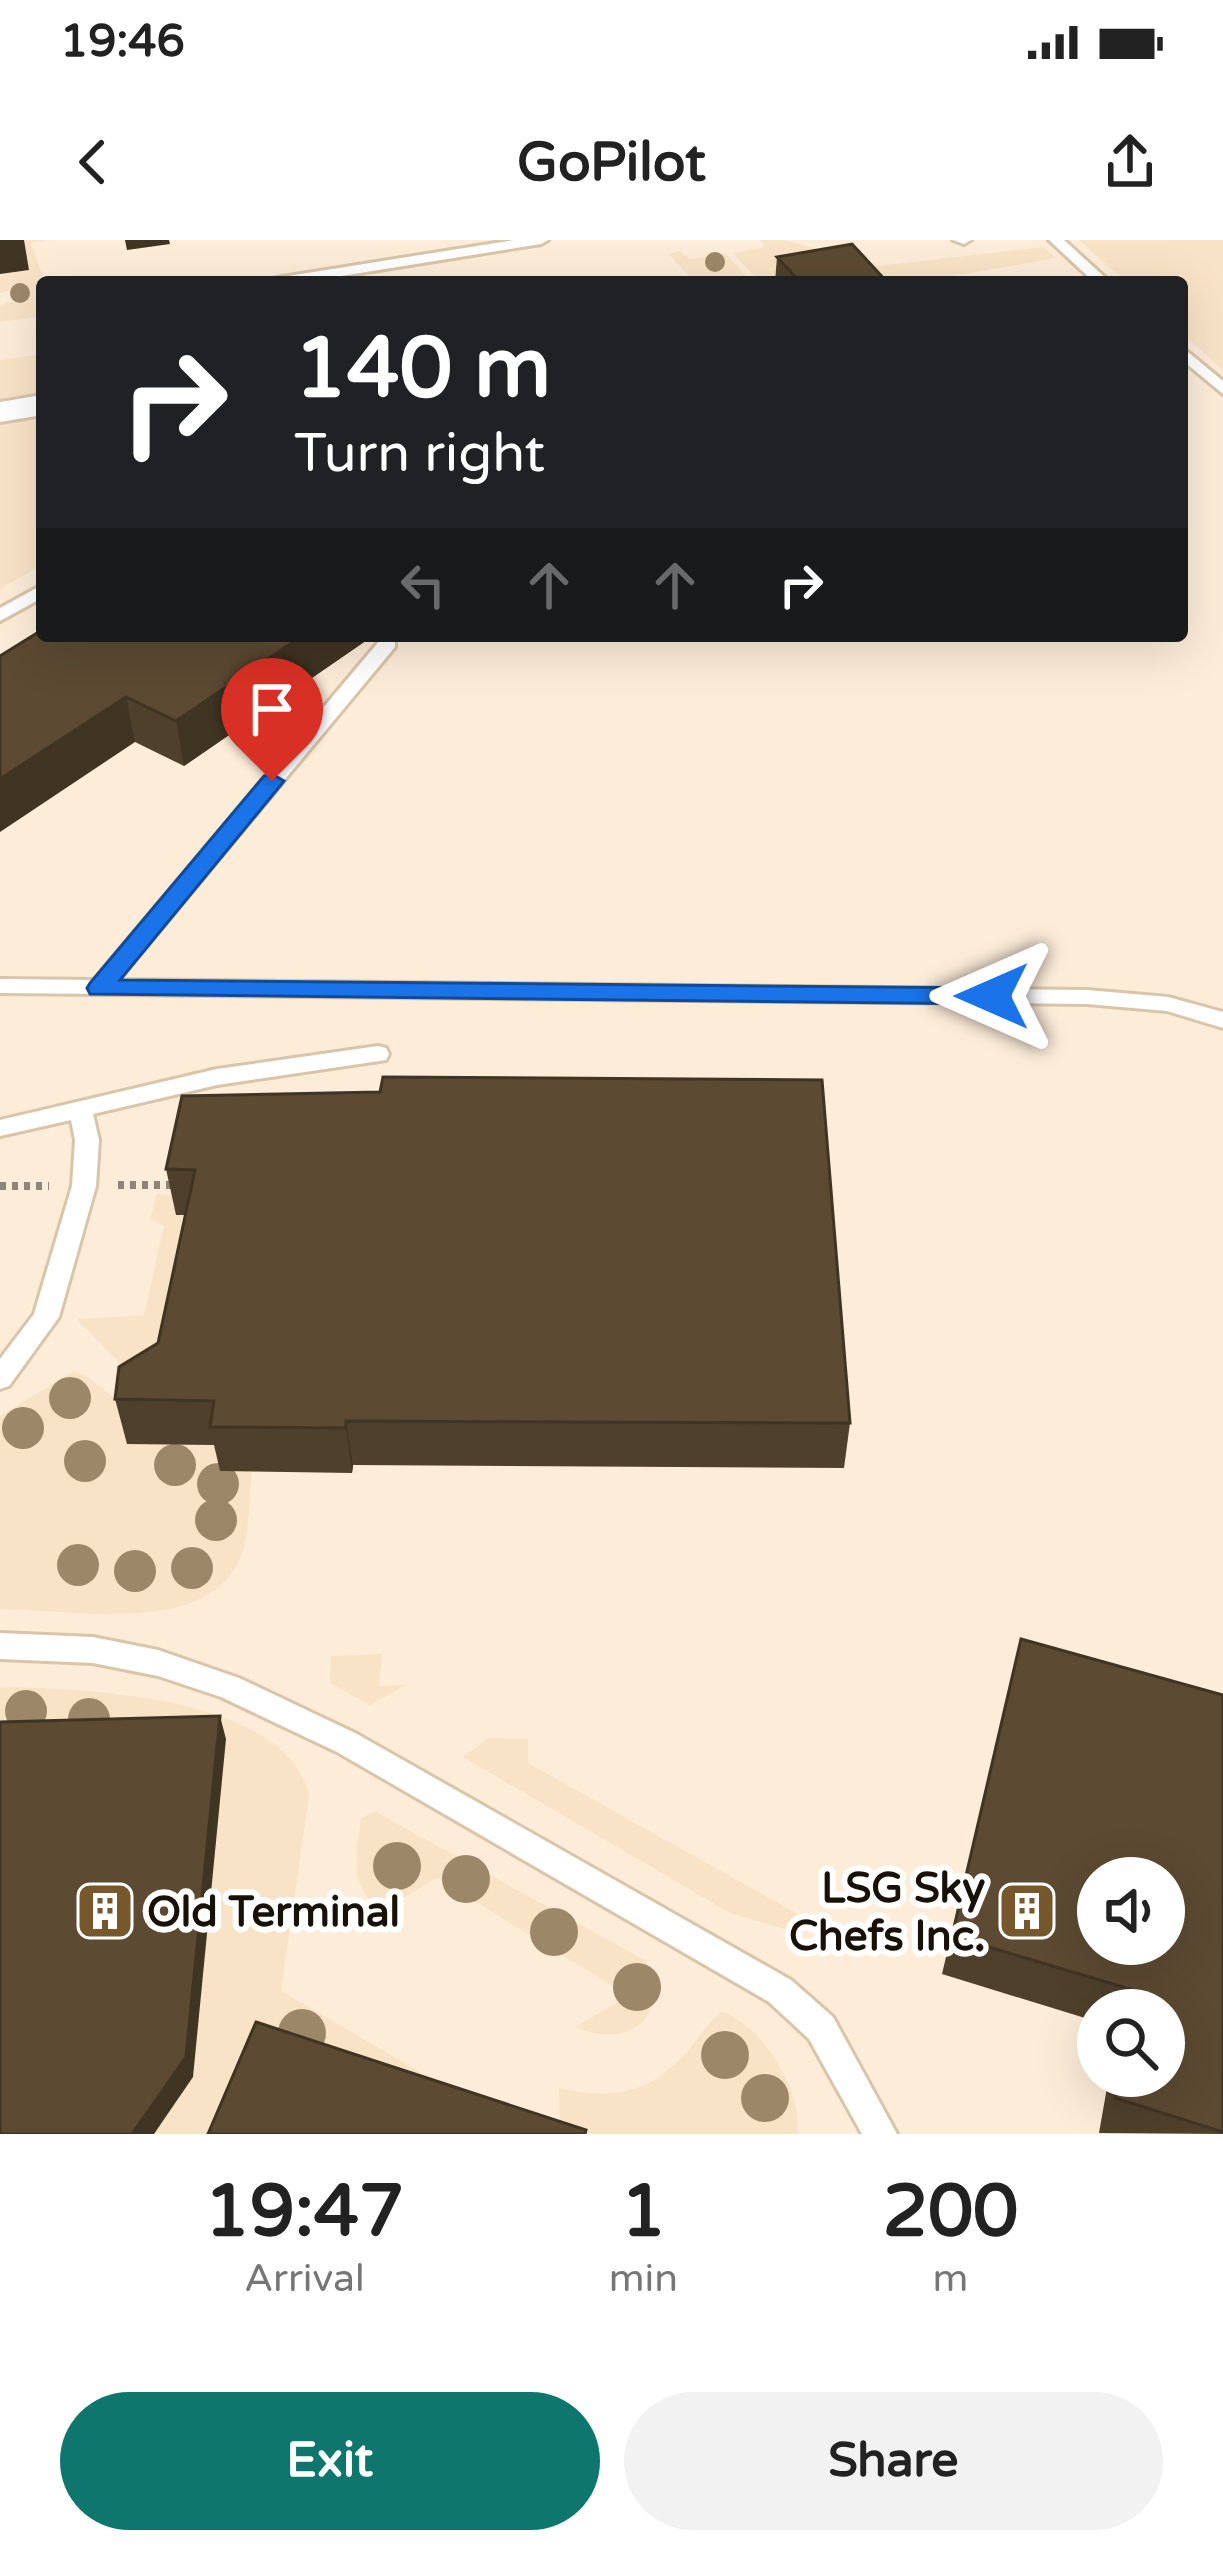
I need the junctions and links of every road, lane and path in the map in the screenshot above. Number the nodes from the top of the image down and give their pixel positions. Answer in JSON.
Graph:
{"nodes":[{"id":1,"x":541,"y":240,"type":"edge"},
{"id":2,"x":1056,"y":240,"type":"edge"},
{"id":3,"x":314,"y":276,"type":"edge"},
{"id":4,"x":1096,"y":276,"type":"edge"},
{"id":5,"x":1188,"y":357,"type":"edge"},
{"id":6,"x":1223,"y":389,"type":"edge"},
{"id":7,"x":36,"y":406,"type":"edge"},
{"id":8,"x":0,"y":412,"type":"edge"},
{"id":9,"x":36,"y":594,"type":"edge"},
{"id":10,"x":0,"y":616,"type":"edge"},
{"id":11,"x":388,"y":643,"type":"dead end"},
{"id":12,"x":0,"y":986,"type":"edge"},
{"id":13,"x":99,"y":988,"type":"junction"},
{"id":14,"x":1223,"y":1020,"type":"edge"},
{"id":15,"x":378,"y":1054,"type":"dead end"},
{"id":16,"x":80,"y":1111,"type":"junction"},
{"id":17,"x":0,"y":1129,"type":"edge"},
{"id":18,"x":0,"y":1379,"type":"edge"},
{"id":19,"x":0,"y":1646,"type":"edge"},
{"id":20,"x":880,"y":2134,"type":"edge"}],
"edges":[{"from":1,"to":3,"type":"lane"},
{"from":2,"to":4,"type":"lane"},
{"from":5,"to":6,"type":"lane"},
{"from":7,"to":8,"type":"street"},
{"from":9,"to":10,"type":"lane"},
{"from":11,"to":13,"type":"lane"},
{"from":12,"to":13,"type":"lane"},
{"from":13,"to":14,"type":"lane"},
{"from":15,"to":16,"type":"lane"},
{"from":16,"to":17,"type":"lane"},
{"from":16,"to":18,"type":"lane"},
{"from":19,"to":20,"type":"lane"}]}
